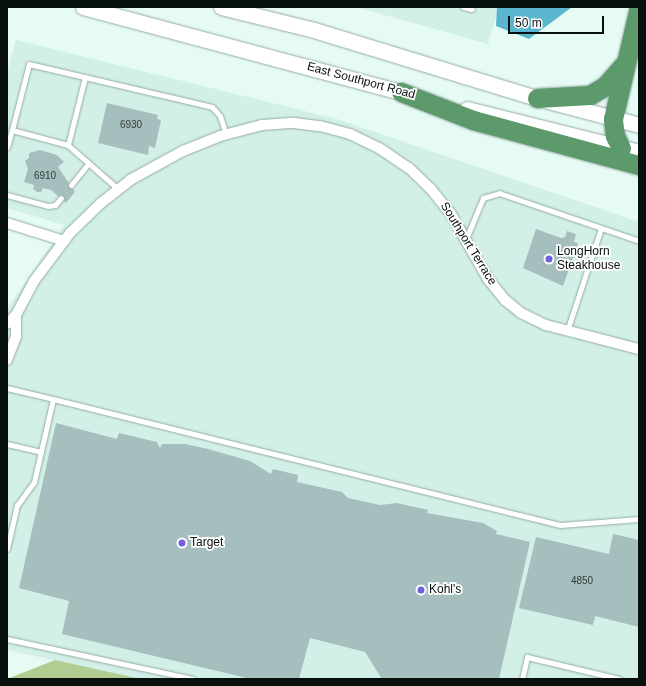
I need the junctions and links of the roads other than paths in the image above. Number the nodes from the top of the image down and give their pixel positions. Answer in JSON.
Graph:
{"nodes":[{"id":1,"x":83,"y":7,"type":"edge"},
{"id":2,"x":221,"y":7,"type":"edge"},
{"id":3,"x":463,"y":7,"type":"edge"},
{"id":4,"x":639,"y":7,"type":"edge"},
{"id":5,"x":472,"y":9,"type":"dead end"},
{"id":6,"x":626,"y":62,"type":"junction"},
{"id":7,"x":85,"y":77,"type":"junction"},
{"id":8,"x":401,"y":92,"type":"junction"},
{"id":9,"x":537,"y":98,"type":"junction"},
{"id":10,"x":613,"y":119,"type":"junction"},
{"id":11,"x":639,"y":125,"type":"edge"},
{"id":12,"x":12,"y":130,"type":"junction"},
{"id":13,"x":226,"y":134,"type":"junction"},
{"id":14,"x":68,"y":145,"type":"junction"},
{"id":15,"x":7,"y":146,"type":"edge"},
{"id":16,"x":630,"y":150,"type":"edge"},
{"id":17,"x":89,"y":163,"type":"junction"},
{"id":18,"x":639,"y":165,"type":"edge"},
{"id":19,"x":71,"y":185,"type":"dead end"},
{"id":20,"x":118,"y":189,"type":"junction"},
{"id":21,"x":7,"y":195,"type":"edge"},
{"id":22,"x":62,"y":198,"type":"dead end"},
{"id":23,"x":7,"y":223,"type":"edge"},
{"id":24,"x":601,"y":228,"type":"junction"},
{"id":25,"x":466,"y":239,"type":"junction"},
{"id":26,"x":64,"y":241,"type":"junction"},
{"id":27,"x":639,"y":242,"type":"edge"},
{"id":28,"x":16,"y":315,"type":"junction"},
{"id":29,"x":7,"y":324,"type":"edge"},
{"id":30,"x":567,"y":331,"type":"junction"},
{"id":31,"x":639,"y":349,"type":"edge"},
{"id":32,"x":7,"y":360,"type":"edge"},
{"id":33,"x":7,"y":388,"type":"edge"},
{"id":34,"x":53,"y":399,"type":"junction"},
{"id":35,"x":7,"y":444,"type":"edge"},
{"id":36,"x":41,"y":452,"type":"junction"},
{"id":37,"x":639,"y":519,"type":"edge"},
{"id":38,"x":7,"y":549,"type":"edge"},
{"id":39,"x":7,"y":639,"type":"edge"},
{"id":40,"x":193,"y":679,"type":"edge"},
{"id":41,"x":522,"y":679,"type":"edge"},
{"id":42,"x":619,"y":679,"type":"edge"}],
"edges":[{"from":1,"to":8,"type":"main road","name":"East Southport Road"},
{"from":2,"to":9,"type":"main road"},
{"from":3,"to":5,"type":"lane"},
{"from":4,"to":6,"type":"highway"},
{"from":6,"to":9,"type":"highway"},
{"from":6,"to":10,"type":"highway"},
{"from":7,"to":12,"type":"lane"},
{"from":7,"to":13,"type":"lane"},
{"from":7,"to":14,"type":"lane"},
{"from":8,"to":16,"type":"main road","name":"East Southport Road"},
{"from":8,"to":18,"type":"highway"},
{"from":9,"to":10,"type":"main road"},
{"from":10,"to":11,"type":"main road"},
{"from":10,"to":16,"type":"highway"},
{"from":12,"to":14,"type":"lane"},
{"from":12,"to":15,"type":"lane"},
{"from":13,"to":20,"type":"street","name":"Southport Terrace"},
{"from":13,"to":25,"type":"street","name":"Southport Terrace"},
{"from":14,"to":17,"type":"lane"},
{"from":17,"to":19,"type":"lane"},
{"from":17,"to":20,"type":"lane"},
{"from":20,"to":26,"type":"street","name":"Southport Terrace"},
{"from":21,"to":22,"type":"lane"},
{"from":23,"to":26,"type":"street"},
{"from":24,"to":25,"type":"lane"},
{"from":24,"to":27,"type":"lane"},
{"from":24,"to":30,"type":"lane"},
{"from":25,"to":30,"type":"street","name":"Southport Terrace"},
{"from":26,"to":28,"type":"street","name":"Southport Terrace"},
{"from":28,"to":29,"type":"street"},
{"from":28,"to":32,"type":"street"},
{"from":30,"to":31,"type":"street","name":"Southport Terrace"},
{"from":33,"to":34,"type":"lane"},
{"from":34,"to":36,"type":"lane"},
{"from":34,"to":37,"type":"lane"},
{"from":35,"to":36,"type":"lane"},
{"from":36,"to":38,"type":"lane"},
{"from":39,"to":40,"type":"lane"},
{"from":41,"to":42,"type":"lane"}]}
